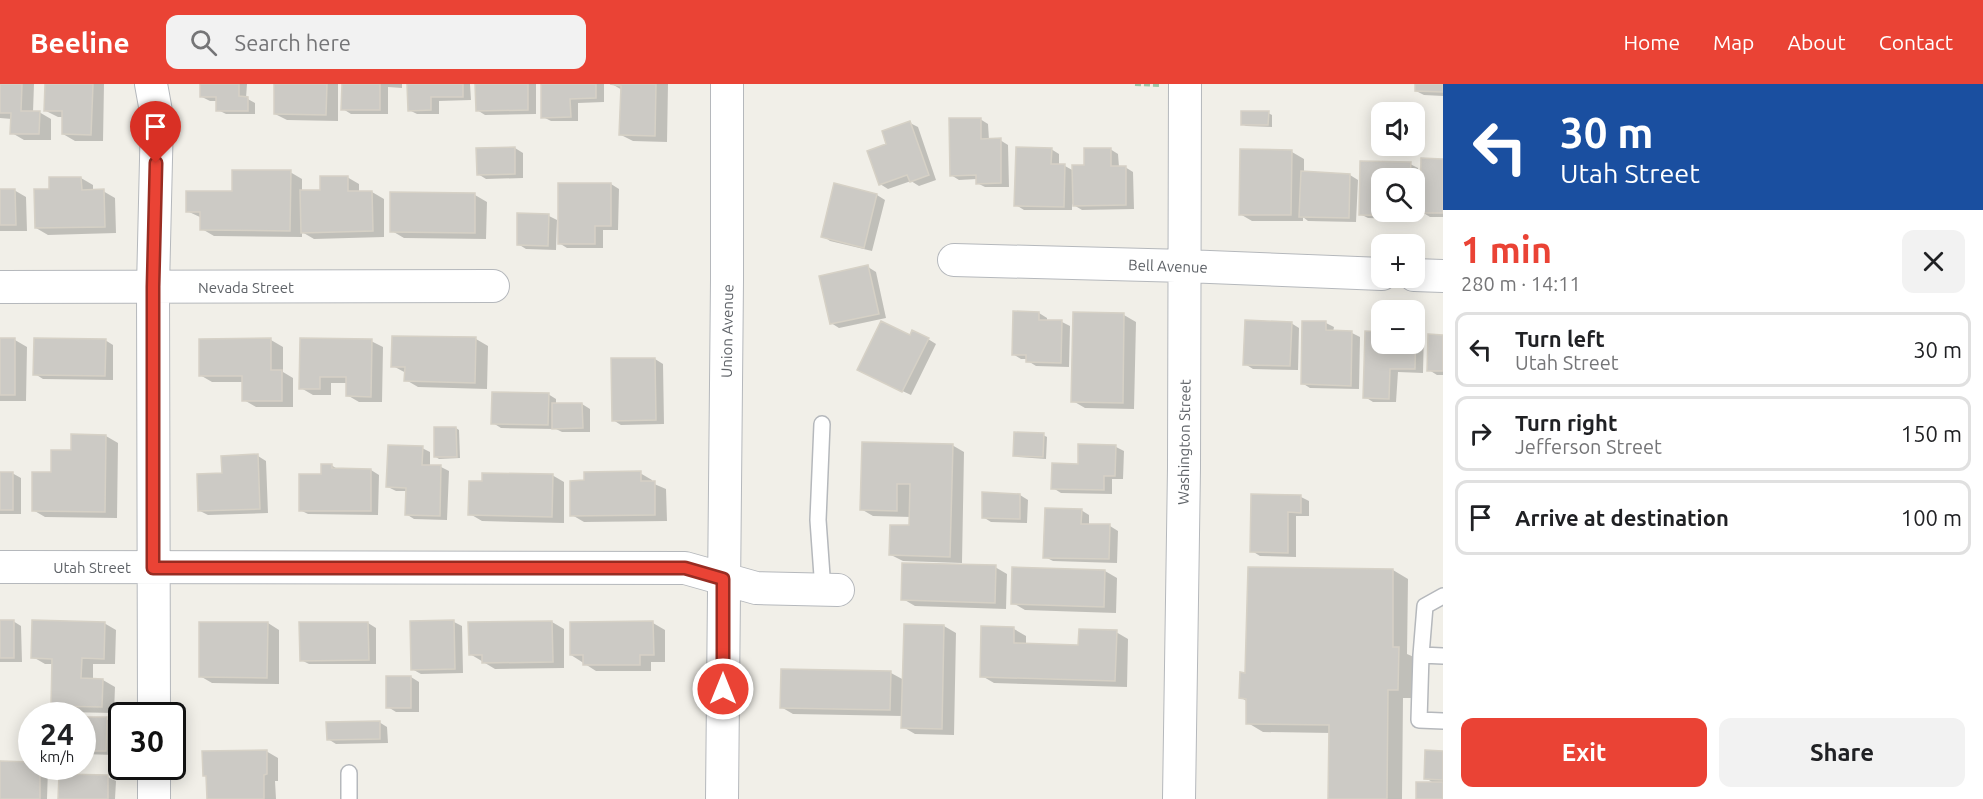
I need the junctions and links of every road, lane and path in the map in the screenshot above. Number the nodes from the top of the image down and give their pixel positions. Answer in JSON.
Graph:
{"nodes":[{"id":1,"x":151,"y":84,"type":"edge"},
{"id":2,"x":727,"y":84,"type":"edge"},
{"id":3,"x":1135,"y":84,"type":"edge"},
{"id":4,"x":1172,"y":84,"type":"edge"},
{"id":5,"x":954,"y":260,"type":"dead end"},
{"id":6,"x":1185,"y":266,"type":"junction"},
{"id":7,"x":1371,"y":274,"type":"edge"},
{"id":8,"x":1425,"y":275,"type":"edge"},
{"id":9,"x":1443,"y":276,"type":"edge"},
{"id":10,"x":493,"y":286,"type":"dead end"},
{"id":11,"x":0,"y":287,"type":"edge"},
{"id":12,"x":153,"y":287,"type":"junction"},
{"id":13,"x":822,"y":424,"type":"dead end"},
{"id":14,"x":0,"y":567,"type":"edge"},
{"id":15,"x":153,"y":568,"type":"junction"},
{"id":16,"x":723,"y":579,"type":"junction"},
{"id":17,"x":831,"y":590,"type":"joint"},
{"id":18,"x":1443,"y":596,"type":"edge"},
{"id":19,"x":1421,"y":655,"type":"junction"},
{"id":20,"x":1443,"y":656,"type":"edge"},
{"id":21,"x":153,"y":702,"type":"edge"},
{"id":22,"x":1443,"y":721,"type":"edge"},
{"id":23,"x":349,"y":773,"type":"dead end"},
{"id":24,"x":154,"y":780,"type":"edge"},
{"id":25,"x":154,"y":799,"type":"edge"},
{"id":26,"x":350,"y":799,"type":"edge"},
{"id":27,"x":722,"y":799,"type":"edge"},
{"id":28,"x":1179,"y":799,"type":"edge"}],
"edges":[{"from":1,"to":12,"type":"street"},
{"from":2,"to":16,"type":"street","name":"Union Avenue"},
{"from":3,"to":4,"type":"path"},
{"from":4,"to":6,"type":"street","name":"Washington Street"},
{"from":5,"to":6,"type":"street","name":"Bell Avenue"},
{"from":6,"to":7,"type":"street","name":"Bell Avenue"},
{"from":6,"to":28,"type":"street","name":"Washington Street"},
{"from":8,"to":9,"type":"street"},
{"from":10,"to":12,"type":"street","name":"Nevada Street"},
{"from":11,"to":12,"type":"street","name":"Nevada Street"},
{"from":12,"to":15,"type":"street"},
{"from":13,"to":17,"type":"lane"},
{"from":14,"to":15,"type":"street","name":"Utah Street"},
{"from":15,"to":16,"type":"street","name":"Utah Street"},
{"from":15,"to":21,"type":"street"},
{"from":16,"to":17,"type":"street"},
{"from":16,"to":27,"type":"street","name":"Union Avenue"},
{"from":18,"to":19,"type":"lane"},
{"from":19,"to":20,"type":"lane"},
{"from":19,"to":22,"type":"lane"},
{"from":23,"to":26,"type":"lane"},
{"from":24,"to":25,"type":"street"}]}
